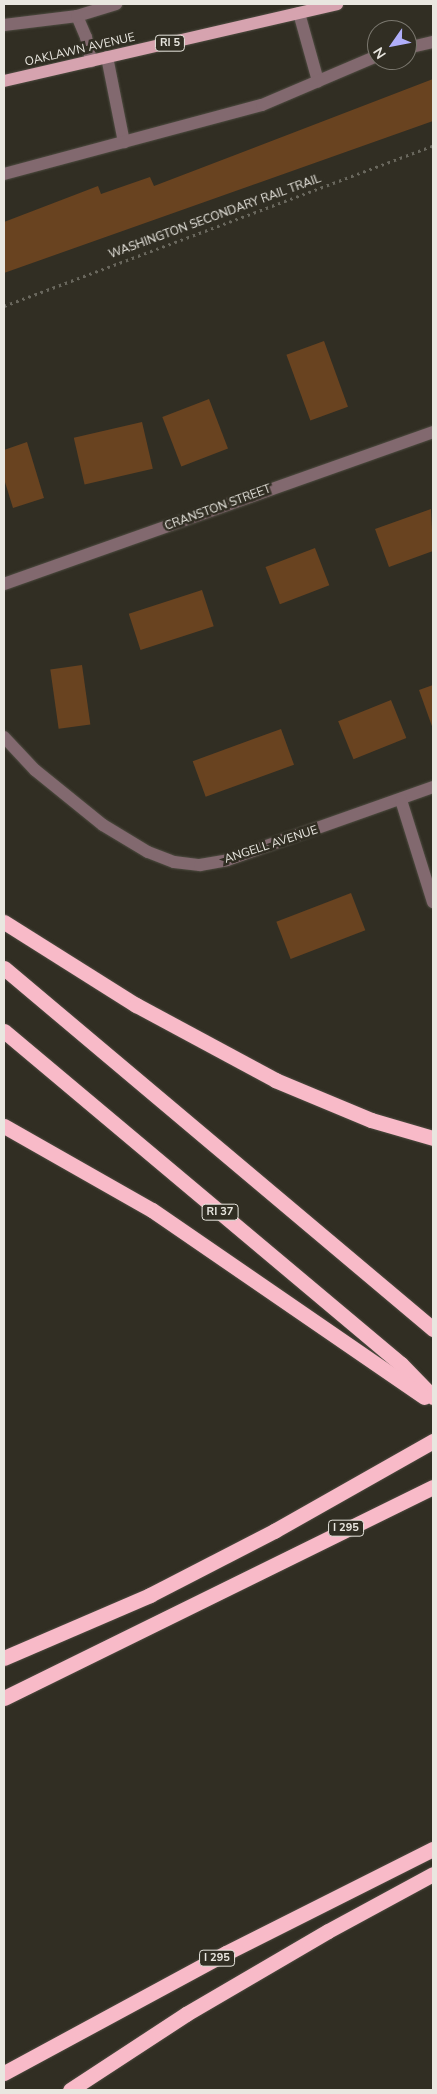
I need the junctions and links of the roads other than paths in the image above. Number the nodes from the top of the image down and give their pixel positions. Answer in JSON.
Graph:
{"nodes":[{"id":1,"x":116,"y":4,"type":"edge"},
{"id":2,"x":337,"y":4,"type":"edge"},
{"id":3,"x":299,"y":13,"type":"junction"},
{"id":4,"x":77,"y":16,"type":"junction"},
{"id":5,"x":4,"y":25,"type":"edge"},
{"id":6,"x":433,"y":42,"type":"edge"},
{"id":7,"x":417,"y":46,"type":"edge"},
{"id":8,"x":107,"y":57,"type":"junction"},
{"id":9,"x":367,"y":60,"type":"edge"},
{"id":10,"x":90,"y":61,"type":"junction"},
{"id":11,"x":4,"y":81,"type":"edge"},
{"id":12,"x":318,"y":81,"type":"junction"},
{"id":13,"x":124,"y":142,"type":"junction"},
{"id":14,"x":4,"y":174,"type":"edge"},
{"id":15,"x":433,"y":432,"type":"edge"},
{"id":16,"x":4,"y":584,"type":"edge"},
{"id":17,"x":4,"y":737,"type":"edge"},
{"id":18,"x":433,"y":788,"type":"edge"},
{"id":19,"x":401,"y":800,"type":"junction"},
{"id":20,"x":433,"y":902,"type":"edge"},
{"id":21,"x":4,"y":922,"type":"edge"},
{"id":22,"x":4,"y":968,"type":"edge"},
{"id":23,"x":4,"y":1031,"type":"edge"},
{"id":24,"x":4,"y":1126,"type":"edge"},
{"id":25,"x":433,"y":1138,"type":"edge"},
{"id":26,"x":433,"y":1328,"type":"edge"},
{"id":27,"x":433,"y":1397,"type":"edge"},
{"id":28,"x":433,"y":1403,"type":"edge"},
{"id":29,"x":433,"y":1441,"type":"edge"},
{"id":30,"x":433,"y":1482,"type":"edge"},
{"id":31,"x":433,"y":1487,"type":"edge"},
{"id":32,"x":396,"y":1504,"type":"junction"},
{"id":33,"x":4,"y":1658,"type":"edge"},
{"id":34,"x":4,"y":1698,"type":"edge"},
{"id":35,"x":433,"y":1849,"type":"edge"},
{"id":36,"x":433,"y":1874,"type":"edge"},
{"id":37,"x":4,"y":2074,"type":"edge"},
{"id":38,"x":70,"y":2090,"type":"edge"}],
"edges":[{"from":1,"to":4,"type":"street"},
{"from":2,"to":3,"type":"main road","name":"OAKLAWN AVENUE","number":"RI 5"},
{"from":3,"to":8,"type":"main road","name":"OAKLAWN AVENUE","number":"RI 5"},
{"from":3,"to":12,"type":"street"},
{"from":4,"to":5,"type":"street"},
{"from":4,"to":10,"type":"street"},
{"from":6,"to":7,"type":"street"},
{"from":8,"to":10,"type":"main road","name":"OAKLAWN AVENUE","number":"RI 5"},
{"from":8,"to":13,"type":"street"},
{"from":9,"to":12,"type":"street"},
{"from":10,"to":11,"type":"main road","name":"OAKLAWN AVENUE","number":"RI 5"},
{"from":12,"to":13,"type":"street"},
{"from":13,"to":14,"type":"street"},
{"from":15,"to":16,"type":"street","name":"CRANSTON STREET"},
{"from":17,"to":19,"type":"street","name":"ANGELL AVENUE"},
{"from":18,"to":19,"type":"street","name":"ANGELL AVENUE"},
{"from":19,"to":20,"type":"street"},
{"from":21,"to":25,"type":"highway"},
{"from":22,"to":26,"type":"highway"},
{"from":23,"to":27,"type":"highway","number":"RI 37"},
{"from":24,"to":28,"type":"highway"},
{"from":29,"to":33,"type":"highway"},
{"from":30,"to":32,"type":"highway"},
{"from":31,"to":32,"type":"highway","number":"I 295"},
{"from":32,"to":34,"type":"highway","number":"I 295"},
{"from":35,"to":37,"type":"highway","number":"I 295"},
{"from":36,"to":38,"type":"highway"}]}
